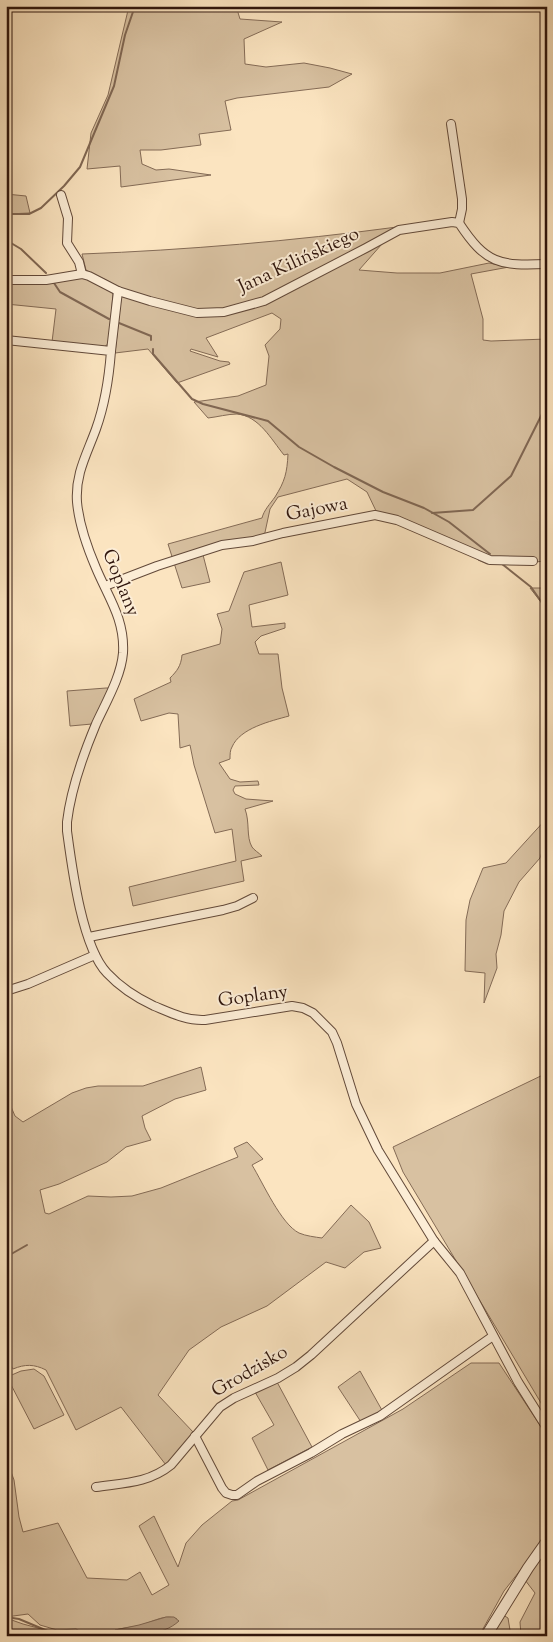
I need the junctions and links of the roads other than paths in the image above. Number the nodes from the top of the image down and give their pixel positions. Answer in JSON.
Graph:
{"nodes":[{"id":1,"x":452,"y":124,"type":"dead end"},
{"id":2,"x":61,"y":195,"type":"dead end"},
{"id":3,"x":459,"y":223,"type":"junction"},
{"id":4,"x":547,"y":264,"type":"edge"},
{"id":5,"x":82,"y":274,"type":"junction"},
{"id":6,"x":6,"y":280,"type":"edge"},
{"id":7,"x":118,"y":292,"type":"junction"},
{"id":8,"x":6,"y":340,"type":"edge"},
{"id":9,"x":111,"y":351,"type":"junction"},
{"id":10,"x":533,"y":561,"type":"dead end"},
{"id":11,"x":105,"y":586,"type":"junction"},
{"id":12,"x":253,"y":898,"type":"dead end"},
{"id":13,"x":89,"y":937,"type":"junction"},
{"id":14,"x":95,"y":955,"type":"junction"},
{"id":15,"x":6,"y":991,"type":"edge"},
{"id":16,"x":434,"y":1241,"type":"junction"},
{"id":17,"x":493,"y":1336,"type":"junction"},
{"id":18,"x":547,"y":1428,"type":"edge"},
{"id":19,"x":195,"y":1436,"type":"junction"},
{"id":20,"x":96,"y":1487,"type":"dead end"},
{"id":21,"x":547,"y":1541,"type":"edge"},
{"id":22,"x":486,"y":1636,"type":"edge"}],
"edges":[{"from":1,"to":3,"type":"street"},
{"from":2,"to":5,"type":"street"},
{"from":3,"to":4,"type":"street"},
{"from":3,"to":7,"type":"street","name":"Jana Kilińskiego"},
{"from":5,"to":6,"type":"street"},
{"from":5,"to":7,"type":"street","name":"Jana Kilińskiego"},
{"from":7,"to":9,"type":"street","name":"Goplany"},
{"from":8,"to":9,"type":"street"},
{"from":9,"to":11,"type":"street","name":"Goplany"},
{"from":10,"to":11,"type":"street","name":"Gajowa"},
{"from":11,"to":13,"type":"street","name":"Goplany"},
{"from":12,"to":13,"type":"street"},
{"from":13,"to":14,"type":"street","name":"Goplany"},
{"from":14,"to":15,"type":"street"},
{"from":14,"to":16,"type":"street","name":"Goplany"},
{"from":16,"to":17,"type":"street"},
{"from":16,"to":19,"type":"street","name":"Grodzisko"},
{"from":17,"to":18,"type":"street"},
{"from":17,"to":19,"type":"street"},
{"from":19,"to":20,"type":"street","name":"Grodzisko"},
{"from":21,"to":22,"type":"street"}]}
